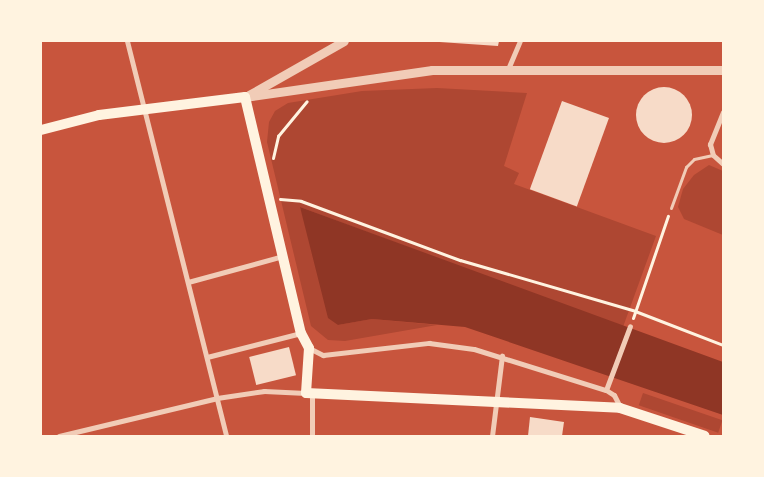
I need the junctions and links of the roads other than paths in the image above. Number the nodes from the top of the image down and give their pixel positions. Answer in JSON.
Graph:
{"nodes":[{"id":1,"x":127,"y":41,"type":"edge"},
{"id":2,"x":344,"y":41,"type":"edge"},
{"id":3,"x":520,"y":41,"type":"edge"},
{"id":4,"x":508,"y":69,"type":"junction"},
{"id":5,"x":723,"y":70,"type":"edge"},
{"id":6,"x":245,"y":97,"type":"junction"},
{"id":7,"x":144,"y":110,"type":"junction"},
{"id":8,"x":723,"y":112,"type":"edge"},
{"id":9,"x":41,"y":130,"type":"edge"},
{"id":10,"x":713,"y":155,"type":"junction"},
{"id":11,"x":723,"y":164,"type":"edge"},
{"id":12,"x":671,"y":208,"type":"road end"},
{"id":13,"x":284,"y":256,"type":"junction"},
{"id":14,"x":188,"y":282,"type":"junction"},
{"id":15,"x":630,"y":326,"type":"road end"},
{"id":16,"x":301,"y":333,"type":"junction"},
{"id":17,"x":310,"y":348,"type":"junction"},
{"id":18,"x":502,"y":356,"type":"junction"},
{"id":19,"x":207,"y":357,"type":"junction"},
{"id":20,"x":606,"y":390,"type":"junction"},
{"id":21,"x":309,"y":393,"type":"junction"},
{"id":22,"x":217,"y":398,"type":"junction"},
{"id":23,"x":497,"y":401,"type":"junction"},
{"id":24,"x":620,"y":408,"type":"junction"},
{"id":25,"x":58,"y":436,"type":"edge"},
{"id":26,"x":226,"y":436,"type":"edge"},
{"id":27,"x":312,"y":436,"type":"edge"},
{"id":28,"x":492,"y":436,"type":"edge"},
{"id":29,"x":703,"y":436,"type":"edge"}],
"edges":[{"from":1,"to":7,"type":"street"},
{"from":2,"to":6,"type":"street"},
{"from":3,"to":4,"type":"street"},
{"from":4,"to":5,"type":"street"},
{"from":4,"to":6,"type":"street"},
{"from":6,"to":7,"type":"main road"},
{"from":6,"to":13,"type":"main road"},
{"from":7,"to":9,"type":"main road"},
{"from":7,"to":14,"type":"street"},
{"from":8,"to":10,"type":"street"},
{"from":10,"to":11,"type":"street"},
{"from":10,"to":12,"type":"lane"},
{"from":13,"to":14,"type":"street"},
{"from":13,"to":16,"type":"main road"},
{"from":14,"to":19,"type":"street"},
{"from":15,"to":20,"type":"street"},
{"from":16,"to":17,"type":"main road"},
{"from":16,"to":19,"type":"street"},
{"from":17,"to":18,"type":"street"},
{"from":17,"to":21,"type":"main road"},
{"from":18,"to":20,"type":"street"},
{"from":18,"to":23,"type":"street"},
{"from":19,"to":22,"type":"street"},
{"from":20,"to":24,"type":"street"},
{"from":21,"to":22,"type":"street"},
{"from":21,"to":23,"type":"main road"},
{"from":21,"to":27,"type":"street"},
{"from":22,"to":25,"type":"street"},
{"from":22,"to":26,"type":"street"},
{"from":23,"to":24,"type":"main road"},
{"from":23,"to":28,"type":"street"},
{"from":24,"to":29,"type":"main road"}]}
